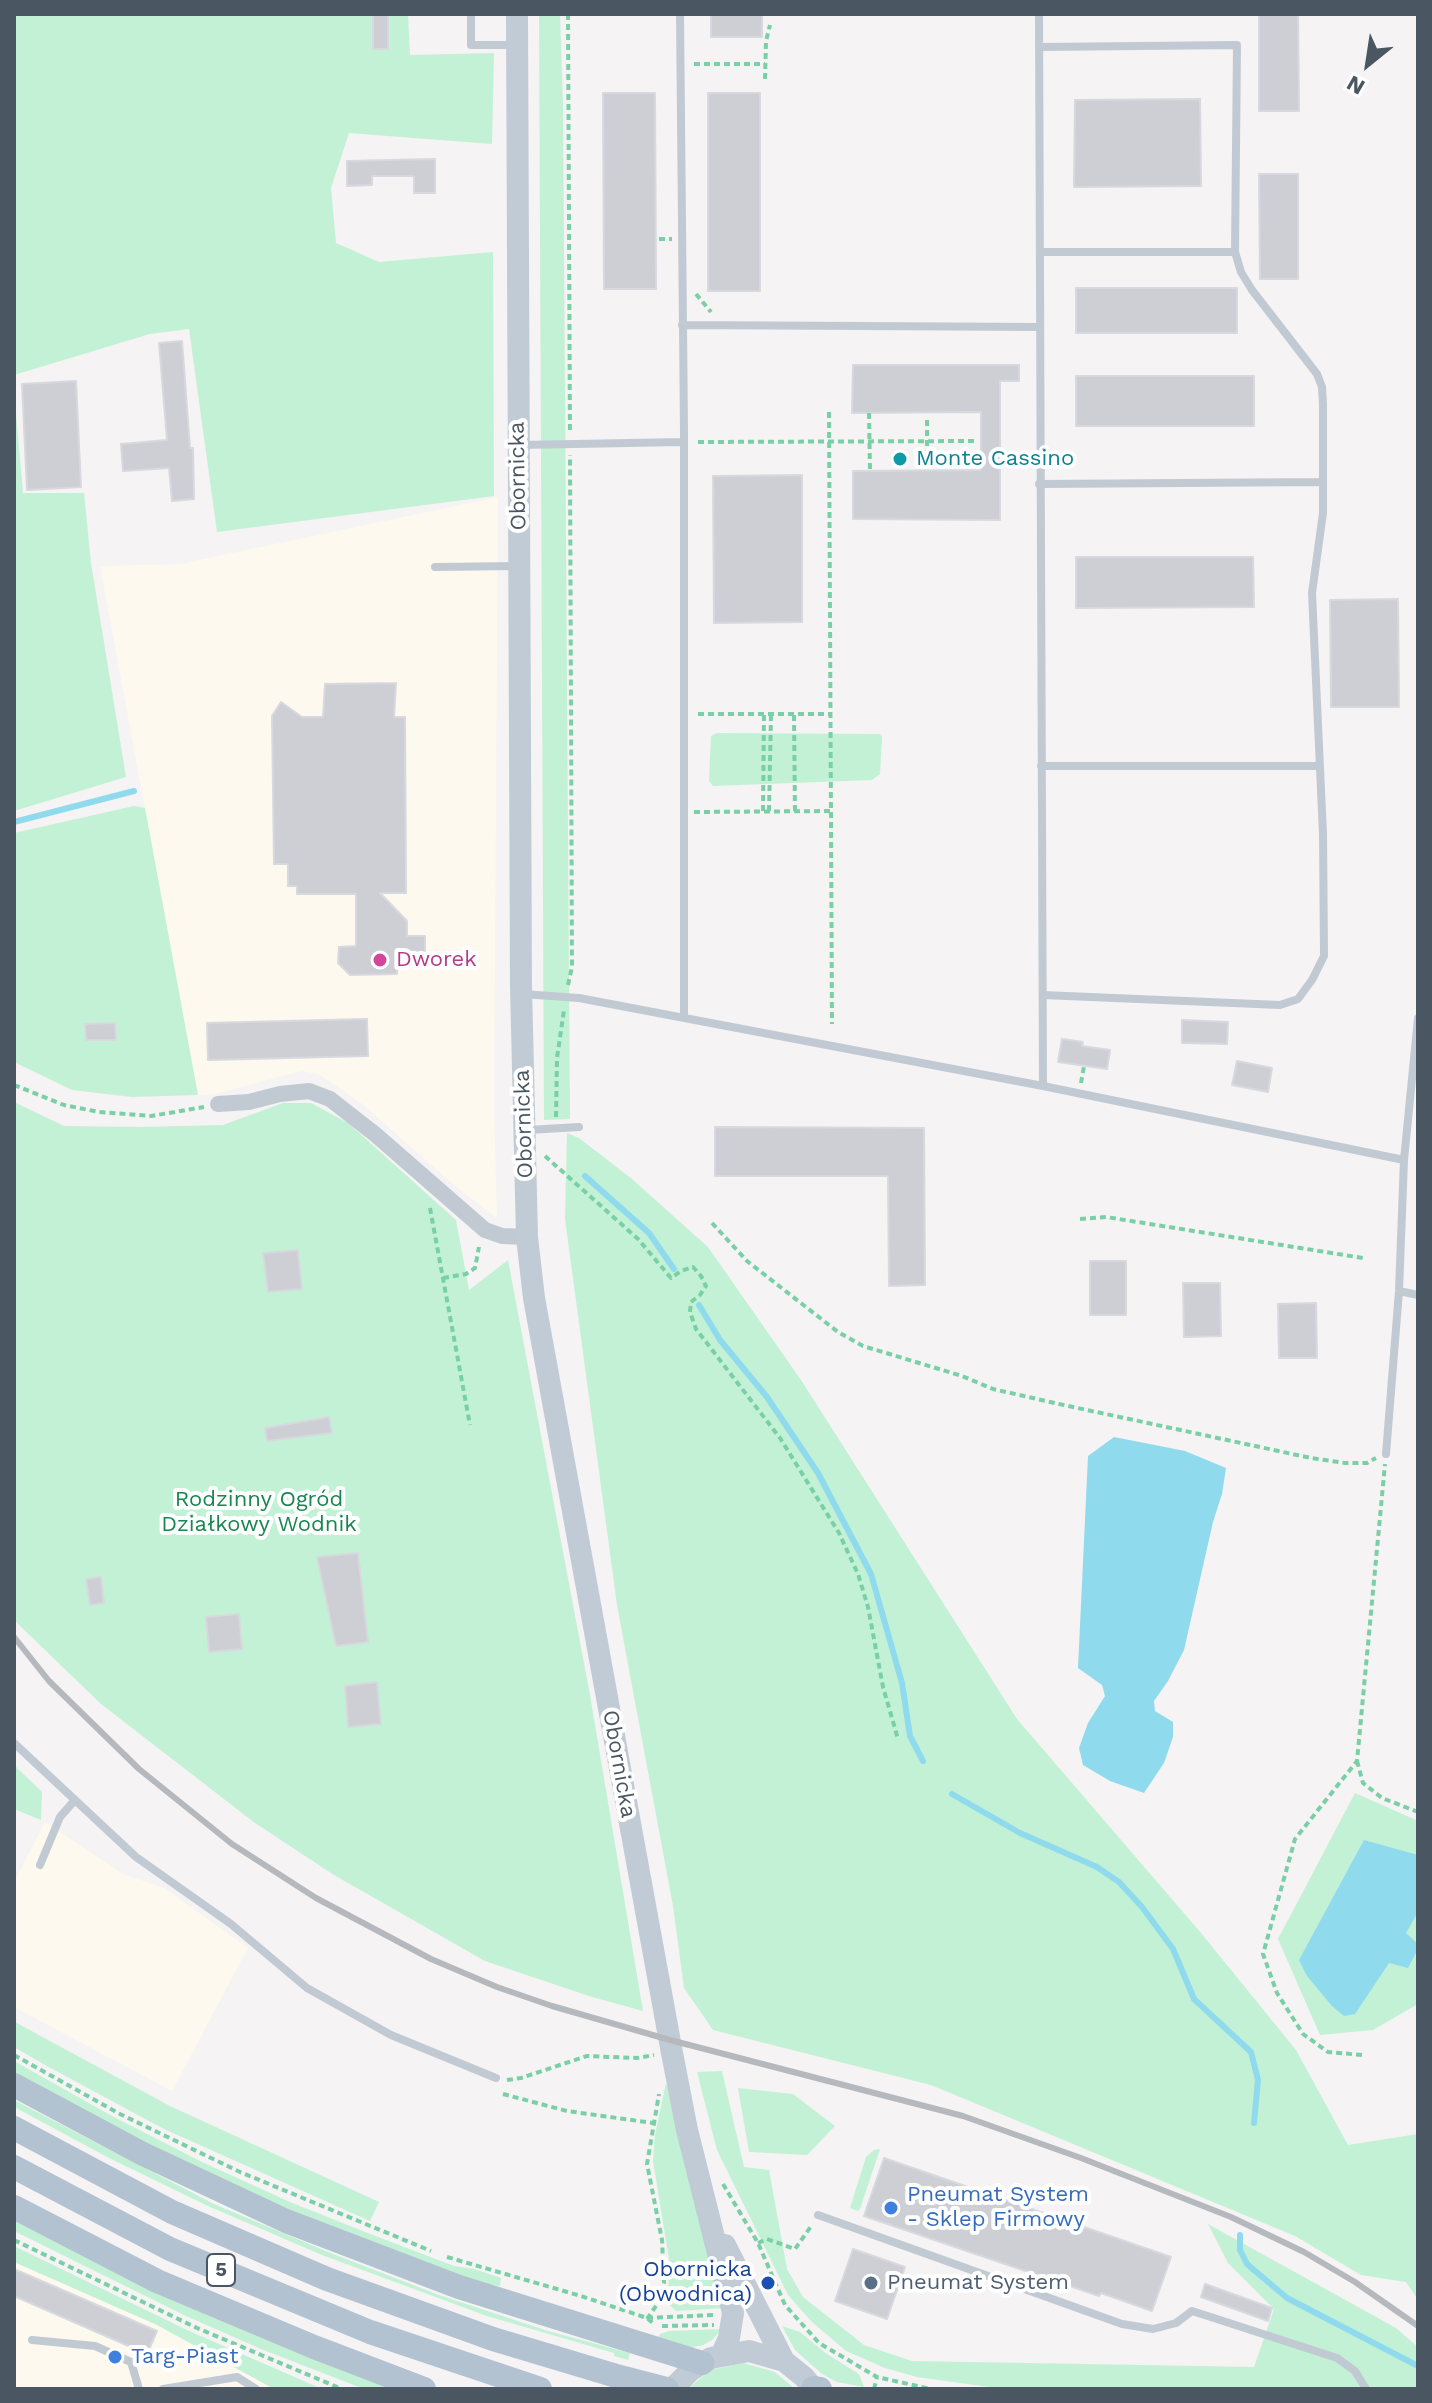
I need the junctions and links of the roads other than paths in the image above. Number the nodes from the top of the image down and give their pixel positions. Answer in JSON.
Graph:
{"nodes":[{"id":1,"x":471,"y":14,"type":"edge"},
{"id":2,"x":517,"y":14,"type":"edge"},
{"id":3,"x":680,"y":14,"type":"edge"},
{"id":4,"x":1039,"y":14,"type":"edge"},
{"id":5,"x":516,"y":45,"type":"junction"},
{"id":6,"x":1039,"y":47,"type":"junction"},
{"id":7,"x":1040,"y":252,"type":"junction"},
{"id":8,"x":1235,"y":252,"type":"junction"},
{"id":9,"x":682,"y":325,"type":"junction"},
{"id":10,"x":1040,"y":327,"type":"junction"},
{"id":11,"x":683,"y":442,"type":"junction"},
{"id":12,"x":518,"y":444,"type":"junction"},
{"id":13,"x":1323,"y":482,"type":"junction"},
{"id":14,"x":1039,"y":484,"type":"junction"},
{"id":15,"x":519,"y":566,"type":"junction"},
{"id":16,"x":435,"y":567,"type":"dead end"},
{"id":17,"x":1041,"y":766,"type":"junction"},
{"id":18,"x":1319,"y":766,"type":"junction"},
{"id":19,"x":521,"y":994,"type":"junction"},
{"id":20,"x":1043,"y":995,"type":"junction"},
{"id":21,"x":684,"y":1018,"type":"junction"},
{"id":22,"x":1418,"y":1018,"type":"edge"},
{"id":23,"x":1043,"y":1086,"type":"junction"},
{"id":24,"x":218,"y":1104,"type":"road end"},
{"id":25,"x":579,"y":1127,"type":"dead end"},
{"id":26,"x":523,"y":1131,"type":"junction"},
{"id":27,"x":1404,"y":1160,"type":"junction"},
{"id":28,"x":527,"y":1237,"type":"junction"},
{"id":29,"x":1399,"y":1291,"type":"junction"},
{"id":30,"x":1418,"y":1295,"type":"edge"},
{"id":31,"x":1386,"y":1454,"type":"road end"},
{"id":32,"x":14,"y":1743,"type":"edge"},
{"id":33,"x":74,"y":1801,"type":"junction"},
{"id":34,"x":40,"y":1865,"type":"dead end"},
{"id":35,"x":496,"y":2078,"type":"dead end"},
{"id":36,"x":14,"y":2085,"type":"edge"},
{"id":37,"x":14,"y":2128,"type":"edge"},
{"id":38,"x":14,"y":2167,"type":"edge"},
{"id":39,"x":14,"y":2207,"type":"edge"},
{"id":40,"x":818,"y":2215,"type":"road end"},
{"id":41,"x":710,"y":2218,"type":"junction"},
{"id":42,"x":32,"y":2340,"type":"dead end"},
{"id":43,"x":712,"y":2359,"type":"junction"},
{"id":44,"x":784,"y":2361,"type":"junction"},
{"id":45,"x":139,"y":2389,"type":"edge"},
{"id":46,"x":163,"y":2389,"type":"edge"},
{"id":47,"x":256,"y":2389,"type":"edge"},
{"id":48,"x":424,"y":2389,"type":"edge"},
{"id":49,"x":540,"y":2389,"type":"edge"},
{"id":50,"x":670,"y":2389,"type":"edge"},
{"id":51,"x":816,"y":2389,"type":"edge"},
{"id":52,"x":1366,"y":2389,"type":"edge"}],
"edges":[{"from":1,"to":5,"type":"lane"},
{"from":2,"to":5,"type":"main road","name":"Obornicka"},
{"from":3,"to":9,"type":"lane"},
{"from":4,"to":6,"type":"lane"},
{"from":5,"to":12,"type":"main road","name":"Obornicka"},
{"from":6,"to":7,"type":"lane"},
{"from":6,"to":8,"type":"lane"},
{"from":7,"to":8,"type":"lane"},
{"from":7,"to":10,"type":"lane"},
{"from":8,"to":13,"type":"lane"},
{"from":9,"to":10,"type":"lane"},
{"from":9,"to":11,"type":"lane"},
{"from":10,"to":14,"type":"lane"},
{"from":11,"to":12,"type":"lane"},
{"from":11,"to":21,"type":"lane"},
{"from":12,"to":15,"type":"main road","name":"Obornicka"},
{"from":13,"to":14,"type":"lane"},
{"from":13,"to":18,"type":"lane"},
{"from":14,"to":17,"type":"lane"},
{"from":15,"to":16,"type":"lane"},
{"from":15,"to":19,"type":"main road","name":"Obornicka"},
{"from":17,"to":18,"type":"lane"},
{"from":17,"to":20,"type":"lane"},
{"from":18,"to":20,"type":"lane"},
{"from":19,"to":21,"type":"lane"},
{"from":19,"to":26,"type":"main road","name":"Obornicka"},
{"from":20,"to":23,"type":"lane"},
{"from":21,"to":23,"type":"lane"},
{"from":22,"to":27,"type":"lane"},
{"from":23,"to":27,"type":"lane"},
{"from":24,"to":28,"type":"street"},
{"from":25,"to":26,"type":"lane"},
{"from":26,"to":28,"type":"main road","name":"Obornicka"},
{"from":27,"to":29,"type":"lane"},
{"from":28,"to":41,"type":"main road","name":"Obornicka"},
{"from":29,"to":30,"type":"lane"},
{"from":29,"to":31,"type":"lane"},
{"from":32,"to":33,"type":"lane"},
{"from":33,"to":34,"type":"lane"},
{"from":33,"to":35,"type":"lane"},
{"from":36,"to":43,"type":"main road"},
{"from":37,"to":50,"type":"main road","number":"5","bridge":true},
{"from":38,"to":49,"type":"main road","number":"5"},
{"from":39,"to":48,"type":"main road"},
{"from":40,"to":52,"type":"lane"},
{"from":41,"to":43,"type":"main road","name":"Obornicka"},
{"from":41,"to":44,"type":"main road","name":"Obornicka"},
{"from":42,"to":45,"type":"lane"},
{"from":43,"to":44,"type":"main road"},
{"from":43,"to":50,"type":"main road"},
{"from":44,"to":51,"type":"main road"},
{"from":46,"to":47,"type":"lane"}]}
